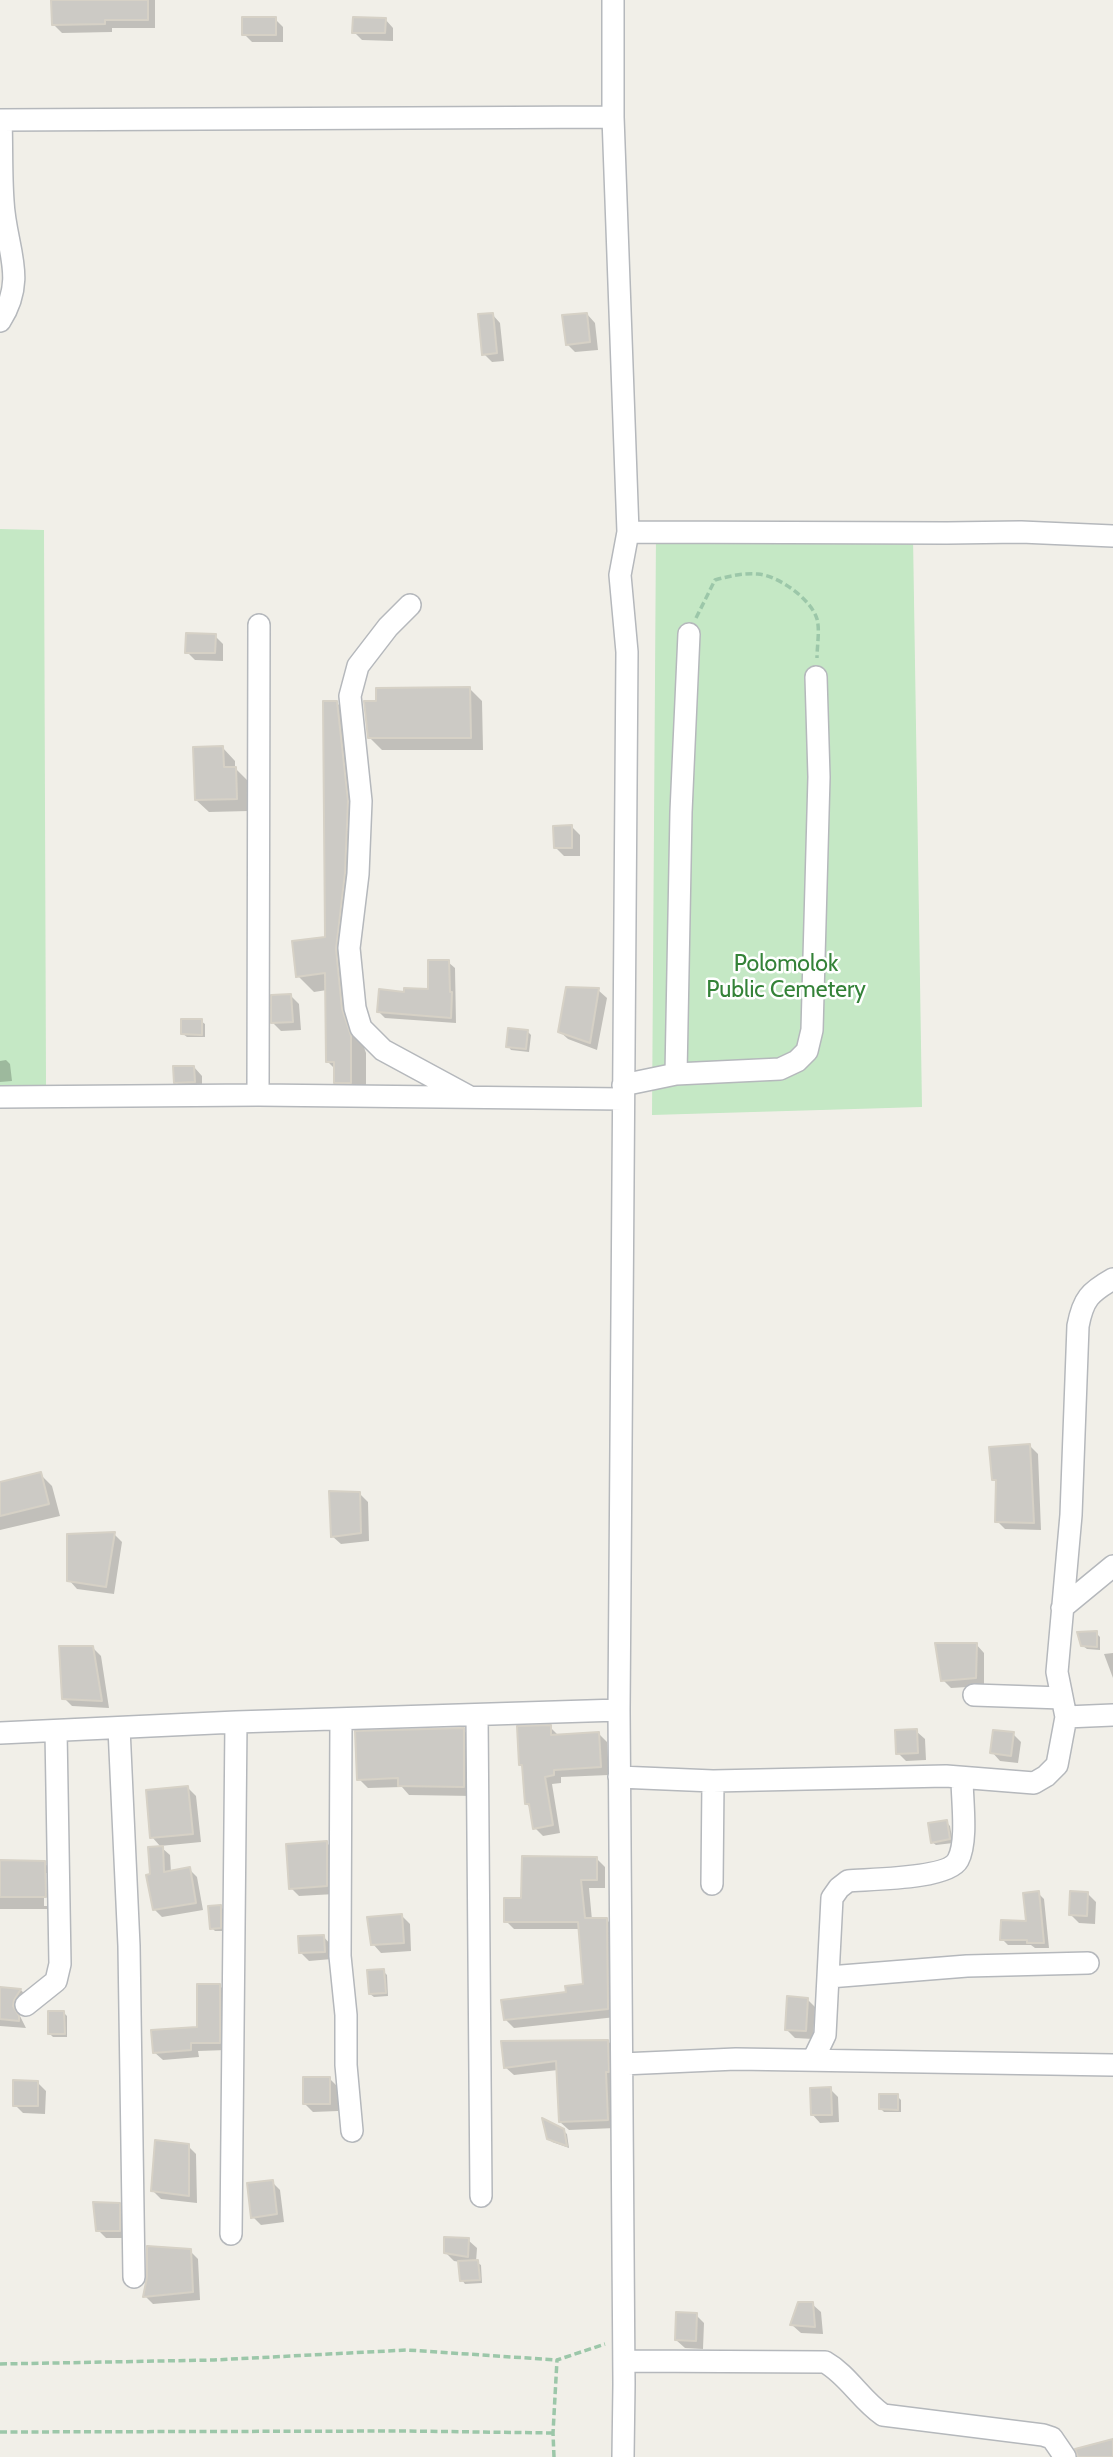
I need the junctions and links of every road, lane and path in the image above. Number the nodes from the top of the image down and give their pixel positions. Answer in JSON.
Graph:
{"nodes":[{"id":1,"x":613,"y":0,"type":"edge"},
{"id":2,"x":613,"y":117,"type":"junction"},
{"id":3,"x":1,"y":120,"type":"edge"},
{"id":4,"x":0,"y":321,"type":"edge"},
{"id":5,"x":628,"y":531,"type":"junction"},
{"id":6,"x":1113,"y":536,"type":"edge"},
{"id":7,"x":410,"y":605,"type":"dead end"},
{"id":8,"x":259,"y":625,"type":"dead end"},
{"id":9,"x":689,"y":634,"type":"joint"},
{"id":10,"x":816,"y":677,"type":"joint"},
{"id":11,"x":676,"y":1074,"type":"junction"},
{"id":12,"x":623,"y":1092,"type":"junction"},
{"id":13,"x":258,"y":1095,"type":"junction"},
{"id":14,"x":0,"y":1097,"type":"edge"},
{"id":15,"x":473,"y":1098,"type":"junction"},
{"id":16,"x":1113,"y":1279,"type":"edge"},
{"id":17,"x":1113,"y":1566,"type":"edge"},
{"id":18,"x":1062,"y":1608,"type":"junction"},
{"id":19,"x":974,"y":1695,"type":"dead end"},
{"id":20,"x":1064,"y":1707,"type":"junction"},
{"id":21,"x":619,"y":1710,"type":"junction"},
{"id":22,"x":1113,"y":1715,"type":"edge"},
{"id":23,"x":477,"y":1716,"type":"junction"},
{"id":24,"x":341,"y":1719,"type":"junction"},
{"id":25,"x":236,"y":1722,"type":"junction"},
{"id":26,"x":119,"y":1728,"type":"junction"},
{"id":27,"x":56,"y":1731,"type":"junction"},
{"id":28,"x":0,"y":1733,"type":"edge"},
{"id":29,"x":619,"y":1777,"type":"junction"},
{"id":30,"x":962,"y":1779,"type":"junction"},
{"id":31,"x":713,"y":1781,"type":"junction"},
{"id":32,"x":712,"y":1884,"type":"dead end"},
{"id":33,"x":1088,"y":1963,"type":"dead end"},
{"id":34,"x":828,"y":1976,"type":"junction"},
{"id":35,"x":26,"y":2006,"type":"dead end"},
{"id":36,"x":813,"y":2060,"type":"junction"},
{"id":37,"x":622,"y":2064,"type":"junction"},
{"id":38,"x":1113,"y":2065,"type":"edge"},
{"id":39,"x":352,"y":2132,"type":"dead end"},
{"id":40,"x":481,"y":2196,"type":"dead end"},
{"id":41,"x":231,"y":2234,"type":"dead end"},
{"id":42,"x":134,"y":2277,"type":"dead end"},
{"id":43,"x":624,"y":2339,"type":"junction"},
{"id":44,"x":557,"y":2360,"type":"junction"},
{"id":45,"x":624,"y":2361,"type":"junction"},
{"id":46,"x":0,"y":2364,"type":"edge"},
{"id":47,"x":0,"y":2432,"type":"edge"},
{"id":48,"x":553,"y":2433,"type":"junction"},
{"id":49,"x":554,"y":2457,"type":"edge"},
{"id":50,"x":623,"y":2457,"type":"edge"},
{"id":51,"x":1065,"y":2457,"type":"edge"}],
"edges":[{"from":1,"to":2,"type":"street"},
{"from":2,"to":3,"type":"street"},
{"from":2,"to":5,"type":"street"},
{"from":3,"to":4,"type":"street"},
{"from":5,"to":6,"type":"street"},
{"from":5,"to":12,"type":"street"},
{"from":7,"to":15,"type":"street"},
{"from":8,"to":13,"type":"street"},
{"from":9,"to":10,"type":"path"},
{"from":9,"to":11,"type":"street"},
{"from":10,"to":11,"type":"street"},
{"from":11,"to":12,"type":"street"},
{"from":12,"to":15,"type":"street"},
{"from":12,"to":21,"type":"street"},
{"from":13,"to":14,"type":"street"},
{"from":13,"to":15,"type":"street"},
{"from":16,"to":18,"type":"street"},
{"from":17,"to":18,"type":"street"},
{"from":18,"to":20,"type":"street"},
{"from":19,"to":20,"type":"street"},
{"from":20,"to":22,"type":"street"},
{"from":20,"to":30,"type":"street"},
{"from":21,"to":23,"type":"street"},
{"from":21,"to":29,"type":"street"},
{"from":23,"to":24,"type":"street"},
{"from":23,"to":40,"type":"street"},
{"from":24,"to":25,"type":"street"},
{"from":24,"to":39,"type":"street"},
{"from":25,"to":26,"type":"street"},
{"from":25,"to":41,"type":"street"},
{"from":26,"to":27,"type":"street"},
{"from":26,"to":42,"type":"street"},
{"from":27,"to":28,"type":"street"},
{"from":27,"to":35,"type":"street"},
{"from":29,"to":31,"type":"street"},
{"from":29,"to":37,"type":"street"},
{"from":30,"to":31,"type":"street"},
{"from":30,"to":34,"type":"street"},
{"from":31,"to":32,"type":"street"},
{"from":33,"to":34,"type":"street"},
{"from":34,"to":36,"type":"street"},
{"from":36,"to":37,"type":"street"},
{"from":36,"to":38,"type":"street"},
{"from":37,"to":43,"type":"street"},
{"from":43,"to":44,"type":"path"},
{"from":43,"to":45,"type":"street"},
{"from":44,"to":46,"type":"path"},
{"from":44,"to":48,"type":"path"},
{"from":45,"to":50,"type":"street"},
{"from":45,"to":51,"type":"street"},
{"from":47,"to":48,"type":"path"},
{"from":48,"to":49,"type":"path"}]}
